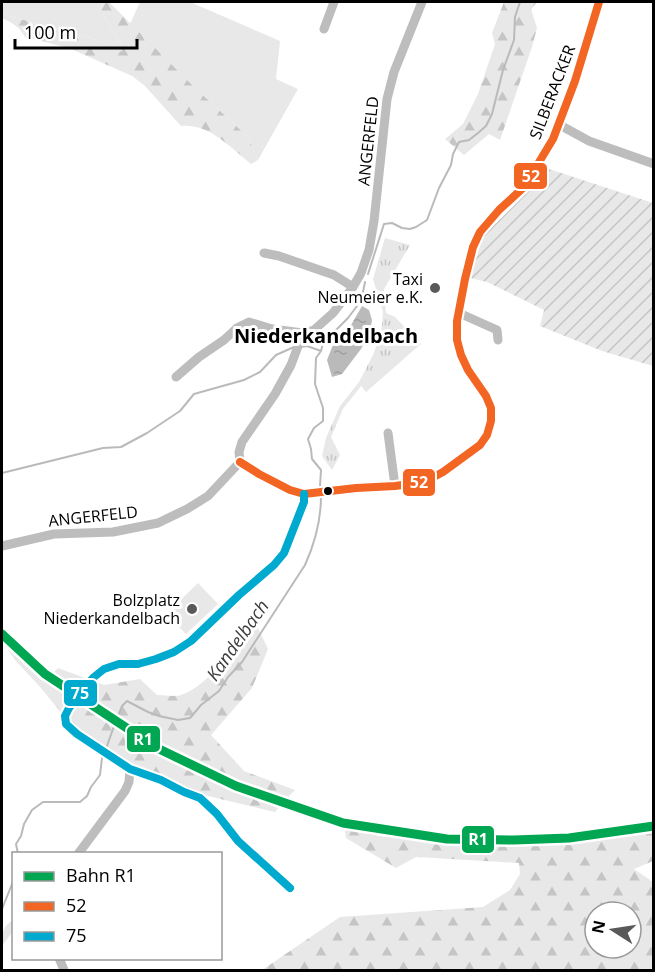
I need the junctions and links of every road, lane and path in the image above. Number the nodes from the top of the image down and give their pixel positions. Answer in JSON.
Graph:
{"nodes":[{"id":1,"x":334,"y":2,"type":"edge"},
{"id":2,"x":422,"y":2,"type":"edge"},
{"id":3,"x":599,"y":2,"type":"edge"},
{"id":4,"x":324,"y":29,"type":"dead end"},
{"id":5,"x":558,"y":124,"type":"junction"},
{"id":6,"x":654,"y":164,"type":"edge"},
{"id":7,"x":264,"y":254,"type":"dead end"},
{"id":8,"x":354,"y":287,"type":"junction"},
{"id":9,"x":459,"y":313,"type":"junction"},
{"id":10,"x":303,"y":333,"type":"junction"},
{"id":11,"x":498,"y":340,"type":"dead end"},
{"id":12,"x":176,"y":377,"type":"dead end"},
{"id":13,"x":388,"y":433,"type":"dead end"},
{"id":14,"x":240,"y":462,"type":"junction"},
{"id":15,"x":395,"y":486,"type":"junction"},
{"id":16,"x":304,"y":495,"type":"junction"},
{"id":17,"x":2,"y":546,"type":"edge"},
{"id":18,"x":86,"y":687,"type":"tunnel mouth"},
{"id":19,"x":69,"y":708,"type":"dead end"},
{"id":20,"x":130,"y":769,"type":"junction"},
{"id":21,"x":79,"y":852,"type":"edge"},
{"id":22,"x":290,"y":888,"type":"dead end"}],
"edges":[{"from":1,"to":4,"type":"street"},
{"from":2,"to":8,"type":"street","name":"ANGERFELD"},
{"from":3,"to":5,"type":"street","name":"SILBERACKER"},
{"from":5,"to":6,"type":"street"},
{"from":5,"to":9,"type":"street","name":"SILBERACKER"},
{"from":7,"to":8,"type":"street"},
{"from":8,"to":10,"type":"street","name":"ANGERFELD"},
{"from":9,"to":11,"type":"street"},
{"from":9,"to":15,"type":"street","name":"SILBERACKER"},
{"from":10,"to":12,"type":"street"},
{"from":10,"to":14,"type":"street","name":"ANGERFELD"},
{"from":13,"to":15,"type":"street"},
{"from":14,"to":16,"type":"street"},
{"from":14,"to":17,"type":"street","name":"ANGERFELD"},
{"from":15,"to":16,"type":"street","name":"SILBERACKER"},
{"from":16,"to":18,"type":"street"},
{"from":19,"to":20,"type":"street"},
{"from":20,"to":21,"type":"street"},
{"from":20,"to":22,"type":"street"}]}
